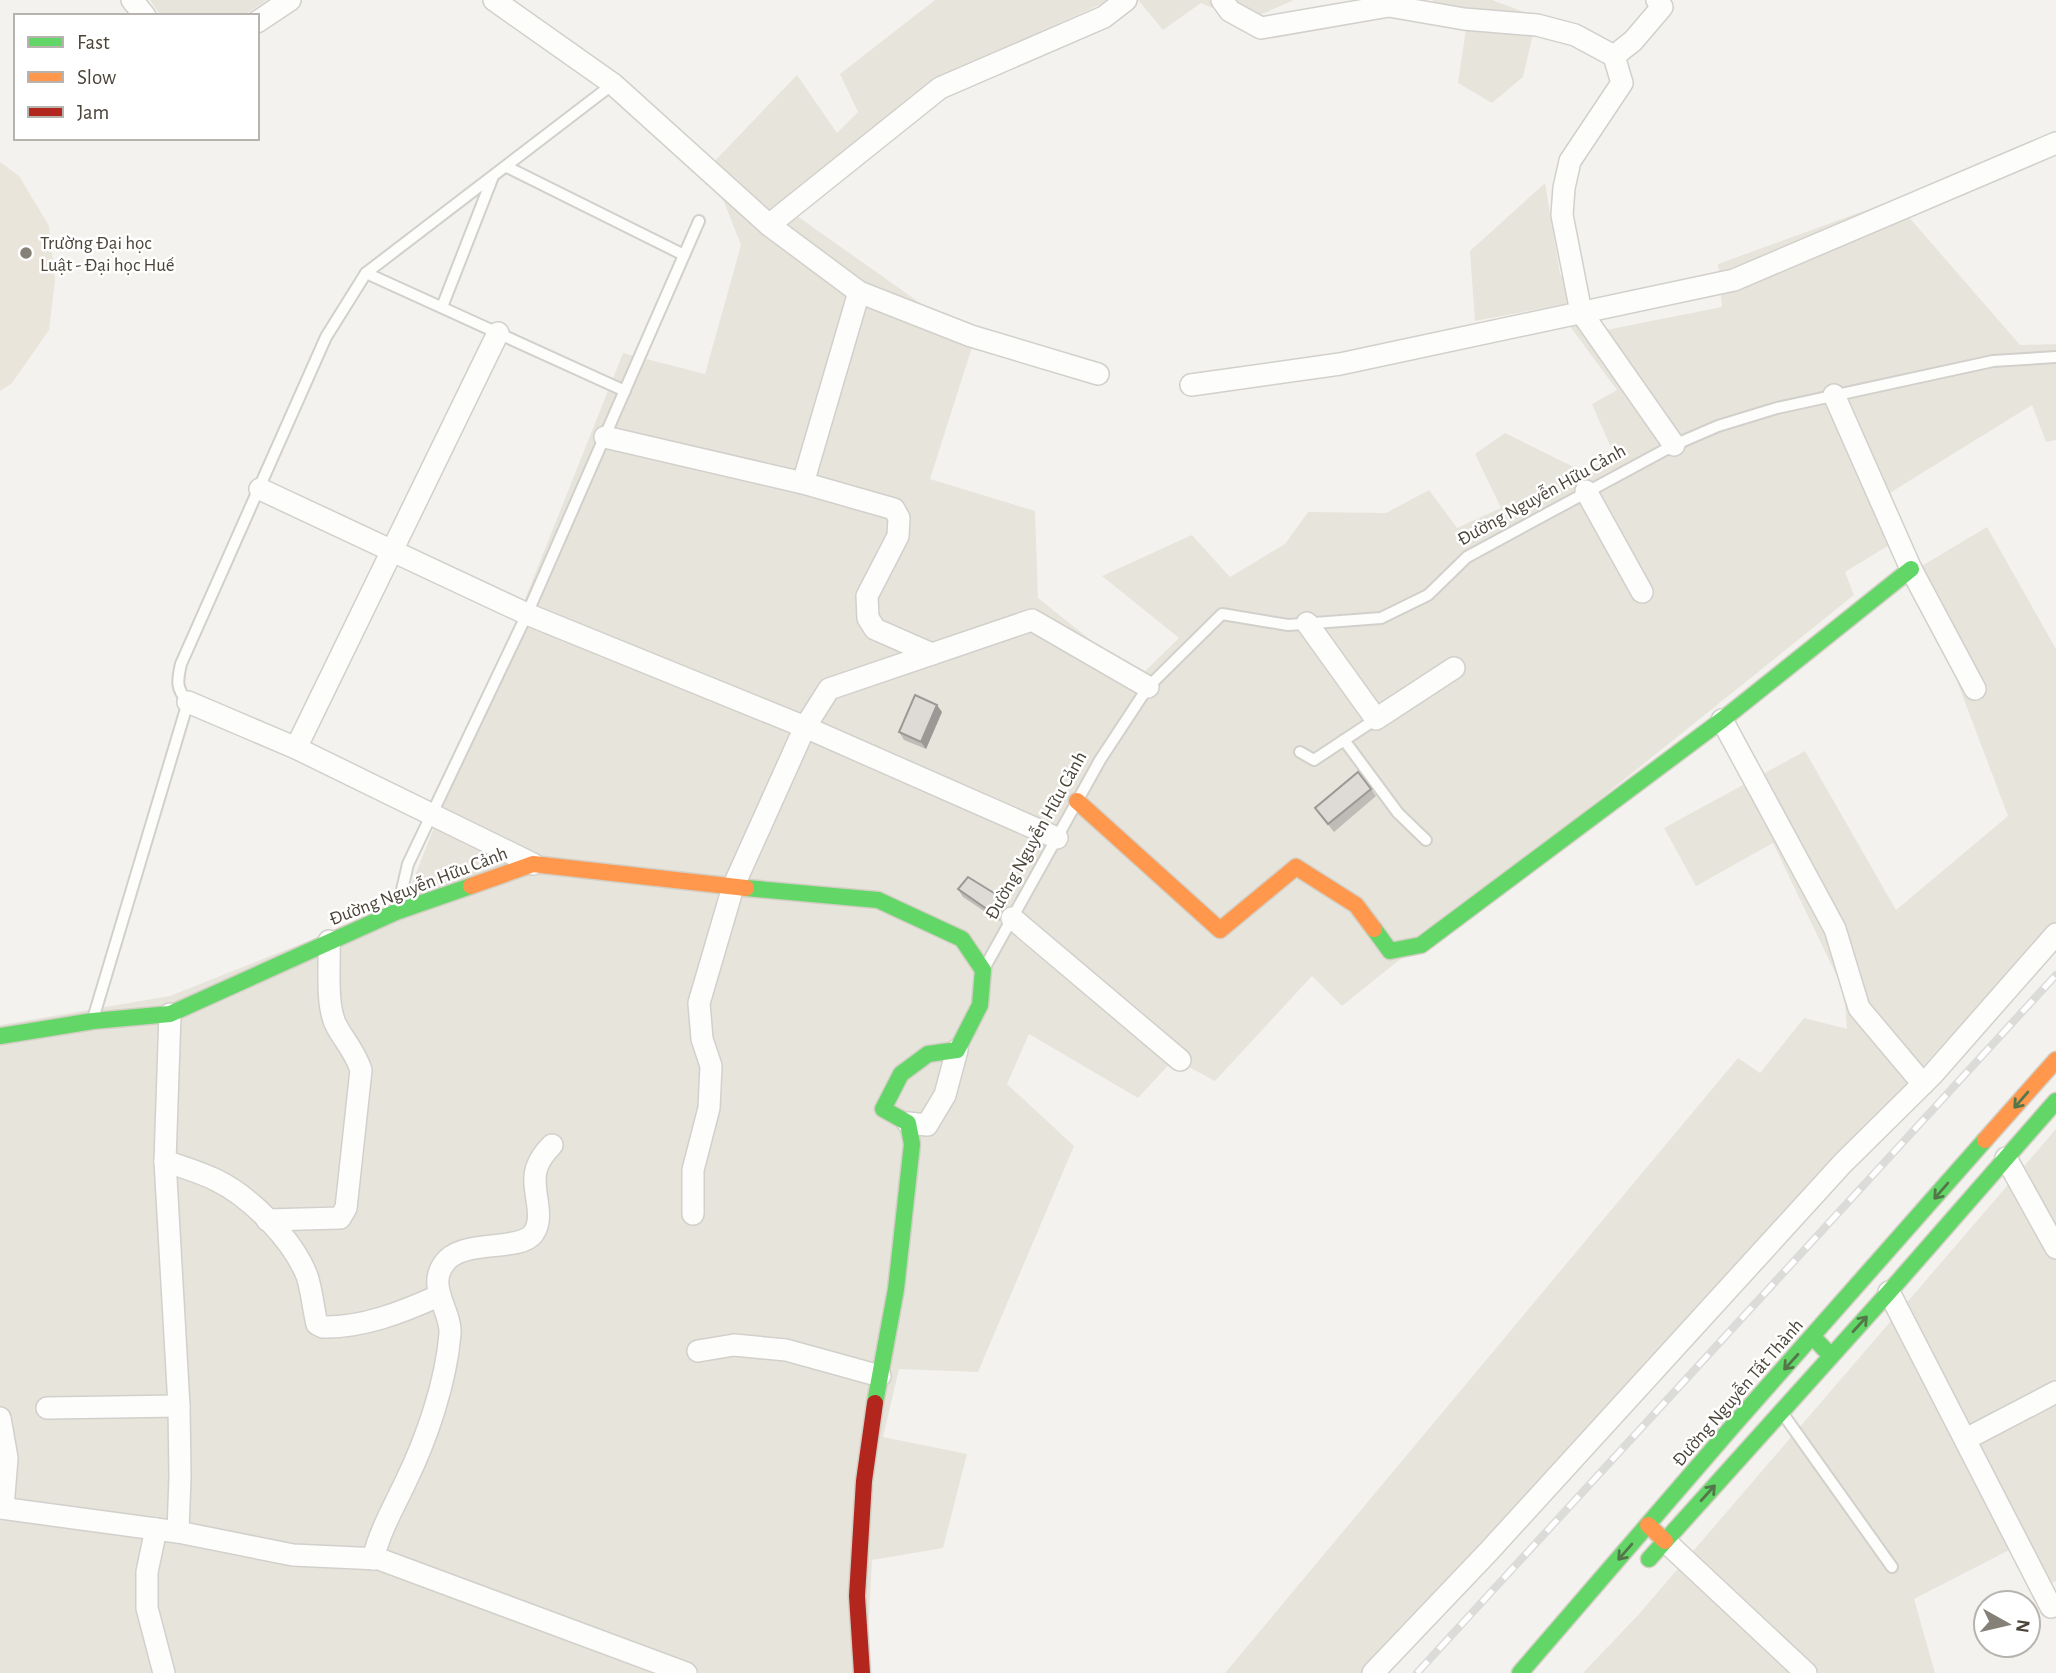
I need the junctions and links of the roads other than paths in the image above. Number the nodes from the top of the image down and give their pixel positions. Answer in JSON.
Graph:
{"nodes":[{"id":1,"x":132,"y":0,"type":"edge"},
{"id":2,"x":290,"y":0,"type":"edge"},
{"id":3,"x":495,"y":0,"type":"edge"},
{"id":4,"x":1126,"y":0,"type":"edge"},
{"id":5,"x":1222,"y":0,"type":"edge"},
{"id":6,"x":1657,"y":0,"type":"edge"},
{"id":7,"x":1426,"y":6,"type":"edge"},
{"id":8,"x":143,"y":14,"type":"edge"},
{"id":9,"x":259,"y":21,"type":"edge"},
{"id":10,"x":1614,"y":55,"type":"junction"},
{"id":11,"x":613,"y":84,"type":"junction"},
{"id":12,"x":2056,"y":143,"type":"edge"},
{"id":13,"x":507,"y":167,"type":"junction"},
{"id":14,"x":493,"y":177,"type":"junction"},
{"id":15,"x":699,"y":221,"type":"dead end"},
{"id":16,"x":769,"y":225,"type":"junction"},
{"id":17,"x":684,"y":256,"type":"junction"},
{"id":18,"x":366,"y":272,"type":"junction"},
{"id":19,"x":859,"y":292,"type":"junction"},
{"id":20,"x":442,"y":307,"type":"junction"},
{"id":21,"x":1581,"y":312,"type":"junction"},
{"id":22,"x":498,"y":332,"type":"junction"},
{"id":23,"x":2056,"y":357,"type":"edge"},
{"id":24,"x":1098,"y":374,"type":"dead end"},
{"id":25,"x":1191,"y":385,"type":"dead end"},
{"id":26,"x":625,"y":391,"type":"junction"},
{"id":27,"x":1834,"y":396,"type":"junction"},
{"id":28,"x":605,"y":437,"type":"junction"},
{"id":29,"x":1674,"y":445,"type":"junction"},
{"id":30,"x":803,"y":483,"type":"junction"},
{"id":31,"x":260,"y":489,"type":"junction"},
{"id":32,"x":1586,"y":491,"type":"junction"},
{"id":33,"x":391,"y":552,"type":"junction"},
{"id":34,"x":1911,"y":569,"type":"junction"},
{"id":35,"x":1642,"y":592,"type":"dead end"},
{"id":36,"x":527,"y":614,"type":"junction"},
{"id":37,"x":1307,"y":623,"type":"junction"},
{"id":38,"x":932,"y":654,"type":"junction"},
{"id":39,"x":1454,"y":668,"type":"dead end"},
{"id":40,"x":1148,"y":687,"type":"junction"},
{"id":41,"x":1975,"y":689,"type":"dead end"},
{"id":42,"x":188,"y":702,"type":"junction"},
{"id":43,"x":1376,"y":719,"type":"junction"},
{"id":44,"x":1722,"y":720,"type":"junction"},
{"id":45,"x":805,"y":727,"type":"junction"},
{"id":46,"x":1344,"y":740,"type":"junction"},
{"id":47,"x":296,"y":748,"type":"junction"},
{"id":48,"x":1300,"y":752,"type":"dead end"},
{"id":49,"x":1077,"y":801,"type":"junction"},
{"id":50,"x":431,"y":814,"type":"junction"},
{"id":51,"x":1057,"y":838,"type":"junction"},
{"id":52,"x":1426,"y":840,"type":"dead end"},
{"id":53,"x":533,"y":864,"type":"junction"},
{"id":54,"x":733,"y":887,"type":"junction"},
{"id":55,"x":396,"y":912,"type":"junction"},
{"id":56,"x":1012,"y":918,"type":"junction"},
{"id":57,"x":2056,"y":934,"type":"edge"},
{"id":58,"x":329,"y":942,"type":"junction"},
{"id":59,"x":983,"y":970,"type":"junction"},
{"id":60,"x":170,"y":1014,"type":"junction"},
{"id":61,"x":93,"y":1021,"type":"junction"},
{"id":62,"x":0,"y":1036,"type":"edge"},
{"id":63,"x":957,"y":1050,"type":"junction"},
{"id":64,"x":1180,"y":1060,"type":"dead end"},
{"id":65,"x":2056,"y":1060,"type":"edge"},
{"id":66,"x":1923,"y":1084,"type":"junction"},
{"id":67,"x":2056,"y":1101,"type":"edge"},
{"id":68,"x":908,"y":1123,"type":"junction"},
{"id":69,"x":552,"y":1145,"type":"dead end"},
{"id":70,"x":2007,"y":1158,"type":"junction"},
{"id":71,"x":165,"y":1161,"type":"junction"},
{"id":72,"x":693,"y":1214,"type":"dead end"},
{"id":73,"x":267,"y":1220,"type":"junction"},
{"id":74,"x":2056,"y":1248,"type":"edge"},
{"id":75,"x":1889,"y":1292,"type":"junction"},
{"id":76,"x":438,"y":1296,"type":"junction"},
{"id":77,"x":1813,"y":1337,"type":"junction"},
{"id":78,"x":698,"y":1351,"type":"dead end"},
{"id":79,"x":1831,"y":1356,"type":"junction"},
{"id":80,"x":880,"y":1376,"type":"junction"},
{"id":81,"x":2056,"y":1392,"type":"edge"},
{"id":82,"x":178,"y":1406,"type":"junction"},
{"id":83,"x":47,"y":1408,"type":"dead end"},
{"id":84,"x":1782,"y":1412,"type":"junction"},
{"id":85,"x":0,"y":1418,"type":"edge"},
{"id":86,"x":1966,"y":1439,"type":"junction"},
{"id":87,"x":2,"y":1508,"type":"edge"},
{"id":88,"x":1648,"y":1525,"type":"junction"},
{"id":89,"x":156,"y":1529,"type":"junction"},
{"id":90,"x":178,"y":1532,"type":"junction"},
{"id":91,"x":1665,"y":1541,"type":"junction"},
{"id":92,"x":373,"y":1559,"type":"junction"},
{"id":93,"x":1892,"y":1567,"type":"dead end"},
{"id":94,"x":1640,"y":1570,"type":"dead end"},
{"id":95,"x":2051,"y":1607,"type":"dead end"},
{"id":96,"x":164,"y":1673,"type":"edge"},
{"id":97,"x":686,"y":1673,"type":"edge"},
{"id":98,"x":862,"y":1673,"type":"edge"},
{"id":99,"x":1373,"y":1673,"type":"edge"},
{"id":100,"x":1520,"y":1673,"type":"edge"},
{"id":101,"x":1806,"y":1673,"type":"edge"}],
"edges":[{"from":1,"to":8,"type":"street"},
{"from":2,"to":9,"type":"street"},
{"from":3,"to":11,"type":"street"},
{"from":4,"to":16,"type":"street"},
{"from":5,"to":7,"type":"street"},
{"from":6,"to":10,"type":"street"},
{"from":7,"to":10,"type":"street"},
{"from":10,"to":21,"type":"street"},
{"from":11,"to":13,"type":"lane"},
{"from":11,"to":16,"type":"street"},
{"from":12,"to":21,"type":"street"},
{"from":13,"to":14,"type":"lane"},
{"from":13,"to":17,"type":"lane"},
{"from":14,"to":18,"type":"lane"},
{"from":14,"to":20,"type":"lane"},
{"from":15,"to":17,"type":"lane"},
{"from":16,"to":19,"type":"street"},
{"from":17,"to":26,"type":"lane"},
{"from":18,"to":20,"type":"lane"},
{"from":18,"to":31,"type":"lane"},
{"from":19,"to":24,"type":"street"},
{"from":19,"to":30,"type":"street"},
{"from":20,"to":22,"type":"lane"},
{"from":21,"to":25,"type":"street"},
{"from":21,"to":29,"type":"street"},
{"from":22,"to":26,"type":"lane"},
{"from":22,"to":33,"type":"street"},
{"from":23,"to":27,"type":"lane","name":"Đường Nguyễn Hữu Cảnh"},
{"from":26,"to":28,"type":"lane"},
{"from":27,"to":29,"type":"lane","name":"Đường Nguyễn Hữu Cảnh"},
{"from":27,"to":34,"type":"street"},
{"from":28,"to":30,"type":"street"},
{"from":28,"to":36,"type":"lane"},
{"from":29,"to":32,"type":"lane","name":"Đường Nguyễn Hữu Cảnh"},
{"from":30,"to":38,"type":"street"},
{"from":31,"to":33,"type":"street"},
{"from":31,"to":42,"type":"lane"},
{"from":32,"to":35,"type":"street"},
{"from":32,"to":37,"type":"lane","name":"Đường Nguyễn Hữu Cảnh"},
{"from":33,"to":36,"type":"street"},
{"from":33,"to":47,"type":"street"},
{"from":34,"to":41,"type":"street"},
{"from":34,"to":44,"type":"main road"},
{"from":36,"to":45,"type":"street"},
{"from":36,"to":50,"type":"lane"},
{"from":37,"to":40,"type":"lane","name":"Đường Nguyễn Hữu Cảnh"},
{"from":37,"to":43,"type":"street"},
{"from":38,"to":40,"type":"street"},
{"from":38,"to":45,"type":"street"},
{"from":39,"to":43,"type":"street"},
{"from":40,"to":49,"type":"lane","name":"Đường Nguyễn Hữu Cảnh"},
{"from":42,"to":47,"type":"street"},
{"from":42,"to":61,"type":"lane"},
{"from":43,"to":46,"type":"lane"},
{"from":44,"to":49,"type":"main road"},
{"from":44,"to":66,"type":"street"},
{"from":45,"to":51,"type":"street"},
{"from":45,"to":54,"type":"street"},
{"from":46,"to":48,"type":"lane"},
{"from":46,"to":52,"type":"lane"},
{"from":47,"to":50,"type":"street"},
{"from":49,"to":51,"type":"lane","name":"Đường Nguyễn Hữu Cảnh"},
{"from":50,"to":53,"type":"street"},
{"from":50,"to":55,"type":"lane"},
{"from":51,"to":56,"type":"lane","name":"Đường Nguyễn Hữu Cảnh"},
{"from":53,"to":54,"type":"main road","name":"Đường Nguyễn Hữu Cảnh"},
{"from":53,"to":55,"type":"main road","name":"Đường Nguyễn Hữu Cảnh"},
{"from":54,"to":59,"type":"main road","name":"Đường Nguyễn Hữu Cảnh"},
{"from":54,"to":72,"type":"street"},
{"from":55,"to":58,"type":"main road","name":"Đường Nguyễn Hữu Cảnh"},
{"from":56,"to":59,"type":"lane","name":"Đường Nguyễn Hữu Cảnh"},
{"from":56,"to":64,"type":"street"},
{"from":57,"to":66,"type":"street"},
{"from":58,"to":60,"type":"main road","name":"Đường Nguyễn Hữu Cảnh"},
{"from":58,"to":73,"type":"street"},
{"from":59,"to":63,"type":"main road"},
{"from":60,"to":61,"type":"main road","name":"Đường Nguyễn Hữu Cảnh"},
{"from":60,"to":71,"type":"street"},
{"from":61,"to":62,"type":"main road","name":"Đường Nguyễn Hữu Cảnh"},
{"from":63,"to":68,"type":"street"},
{"from":63,"to":68,"type":"main road"},
{"from":65,"to":77,"type":"main road","name":"Đường Nguyễn Tất Thành","one_way":true},
{"from":66,"to":99,"type":"street"},
{"from":67,"to":70,"type":"main road"},
{"from":68,"to":80,"type":"main road"},
{"from":69,"to":76,"type":"street"},
{"from":70,"to":74,"type":"street"},
{"from":70,"to":75,"type":"main road"},
{"from":71,"to":73,"type":"street"},
{"from":71,"to":82,"type":"street"},
{"from":73,"to":76,"type":"street"},
{"from":79,"to":75,"type":"main road","one_way":true},
{"from":75,"to":86,"type":"street"},
{"from":76,"to":92,"type":"street"},
{"from":77,"to":79,"type":"main road"},
{"from":77,"to":88,"type":"main road","name":"Đường Nguyễn Tất Thành","one_way":true},
{"from":78,"to":80,"type":"street"},
{"from":79,"to":84,"type":"main road"},
{"from":80,"to":98,"type":"main road"},
{"from":81,"to":86,"type":"street"},
{"from":82,"to":83,"type":"street"},
{"from":82,"to":90,"type":"street"},
{"from":91,"to":84,"type":"main road","one_way":true},
{"from":84,"to":93,"type":"lane"},
{"from":85,"to":87,"type":"street"},
{"from":86,"to":95,"type":"street"},
{"from":87,"to":89,"type":"street"},
{"from":88,"to":91,"type":"main road"},
{"from":88,"to":100,"type":"main road","name":"Đường Nguyễn Tất Thành","one_way":true},
{"from":89,"to":90,"type":"street"},
{"from":89,"to":96,"type":"street"},
{"from":90,"to":92,"type":"street"},
{"from":91,"to":94,"type":"main road"},
{"from":91,"to":101,"type":"street"},
{"from":92,"to":97,"type":"street"}]}
